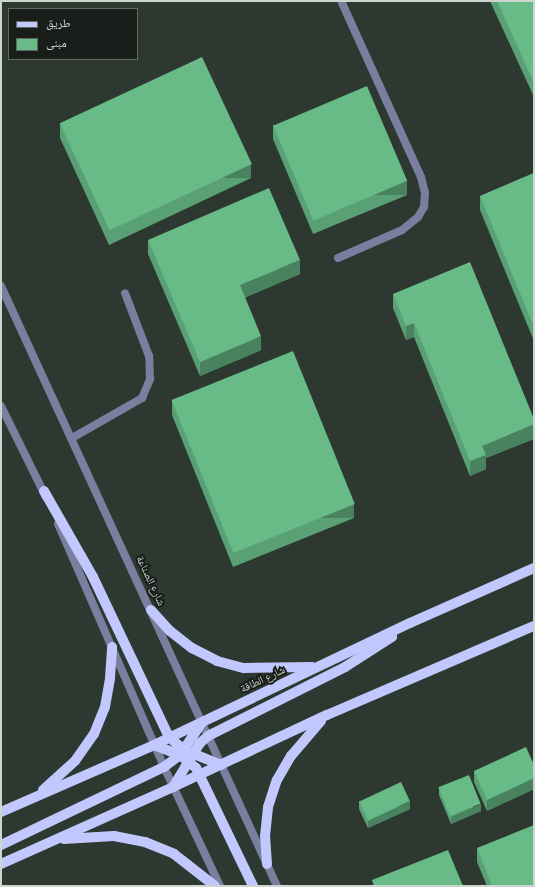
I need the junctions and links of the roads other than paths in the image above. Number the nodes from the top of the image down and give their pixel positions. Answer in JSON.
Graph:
{"nodes":[{"id":1,"x":341,"y":1,"type":"edge"},
{"id":2,"x":338,"y":258,"type":"dead end"},
{"id":3,"x":1,"y":286,"type":"edge"},
{"id":4,"x":125,"y":293,"type":"dead end"},
{"id":5,"x":1,"y":406,"type":"edge"},
{"id":6,"x":72,"y":438,"type":"junction"},
{"id":7,"x":44,"y":491,"type":"junction"},
{"id":8,"x":534,"y":568,"type":"edge"},
{"id":9,"x":151,"y":610,"type":"junction"},
{"id":10,"x":410,"y":623,"type":"junction"},
{"id":11,"x":534,"y":626,"type":"edge"},
{"id":12,"x":112,"y":647,"type":"junction"},
{"id":13,"x":318,"y":666,"type":"junction"},
{"id":14,"x":327,"y":715,"type":"junction"},
{"id":15,"x":202,"y":722,"type":"junction"},
{"id":16,"x":208,"y":736,"type":"junction"},
{"id":17,"x":169,"y":738,"type":"junction"},
{"id":18,"x":154,"y":745,"type":"junction"},
{"id":19,"x":186,"y":755,"type":"junction"},
{"id":20,"x":221,"y":765,"type":"junction"},
{"id":21,"x":164,"y":767,"type":"junction"},
{"id":22,"x":200,"y":774,"type":"junction"},
{"id":23,"x":173,"y":787,"type":"junction"},
{"id":24,"x":35,"y":797,"type":"junction"},
{"id":25,"x":1,"y":812,"type":"edge"},
{"id":26,"x":50,"y":841,"type":"junction"},
{"id":27,"x":1,"y":845,"type":"edge"},
{"id":28,"x":1,"y":864,"type":"edge"},
{"id":29,"x":267,"y":864,"type":"junction"},
{"id":30,"x":215,"y":886,"type":"edge"},
{"id":31,"x":220,"y":886,"type":"edge"},
{"id":32,"x":253,"y":886,"type":"edge"},
{"id":33,"x":277,"y":886,"type":"edge"}],
"edges":[{"from":1,"to":2,"type":"street"},
{"from":3,"to":6,"type":"street","name":"شارع الصناعة"},
{"from":4,"to":6,"type":"street"},
{"from":5,"to":7,"type":"street"},
{"from":6,"to":9,"type":"street","name":"شارع الصناعة"},
{"from":7,"to":12,"type":"street"},
{"from":7,"to":17,"type":"main road"},
{"from":8,"to":10,"type":"main road","name":"شارع الطاقة"},
{"from":9,"to":13,"type":"main road"},
{"from":9,"to":15,"type":"street","name":"شارع الصناعة"},
{"from":10,"to":13,"type":"main road","name":"شارع الطاقة"},
{"from":10,"to":16,"type":"main road"},
{"from":11,"to":14,"type":"main road"},
{"from":12,"to":18,"type":"street"},
{"from":12,"to":24,"type":"main road"},
{"from":13,"to":15,"type":"main road","name":"شارع الطاقة"},
{"from":14,"to":20,"type":"main road"},
{"from":14,"to":29,"type":"main road"},
{"from":15,"to":16,"type":"street","name":"شارع الصناعة"},
{"from":15,"to":17,"type":"main road","name":"شارع الطاقة"},
{"from":15,"to":19,"type":"main road"},
{"from":16,"to":19,"type":"main road"},
{"from":16,"to":20,"type":"street","name":"شارع الصناعة"},
{"from":17,"to":18,"type":"main road","name":"شارع الطاقة"},
{"from":17,"to":19,"type":"main road"},
{"from":18,"to":19,"type":"main road"},
{"from":18,"to":21,"type":"street"},
{"from":18,"to":24,"type":"main road","name":"شارع الطاقة"},
{"from":19,"to":20,"type":"main road"},
{"from":19,"to":21,"type":"main road"},
{"from":19,"to":22,"type":"main road"},
{"from":19,"to":23,"type":"main road"},
{"from":20,"to":22,"type":"main road"},
{"from":20,"to":29,"type":"street","name":"شارع الصناعة"},
{"from":21,"to":23,"type":"street"},
{"from":21,"to":27,"type":"main road"},
{"from":22,"to":23,"type":"main road"},
{"from":22,"to":32,"type":"main road"},
{"from":23,"to":26,"type":"main road"},
{"from":23,"to":31,"type":"street"},
{"from":24,"to":25,"type":"main road","name":"شارع الطاقة"},
{"from":26,"to":28,"type":"main road"},
{"from":26,"to":30,"type":"main road"},
{"from":29,"to":33,"type":"street","name":"شارع الصناعة"}]}
